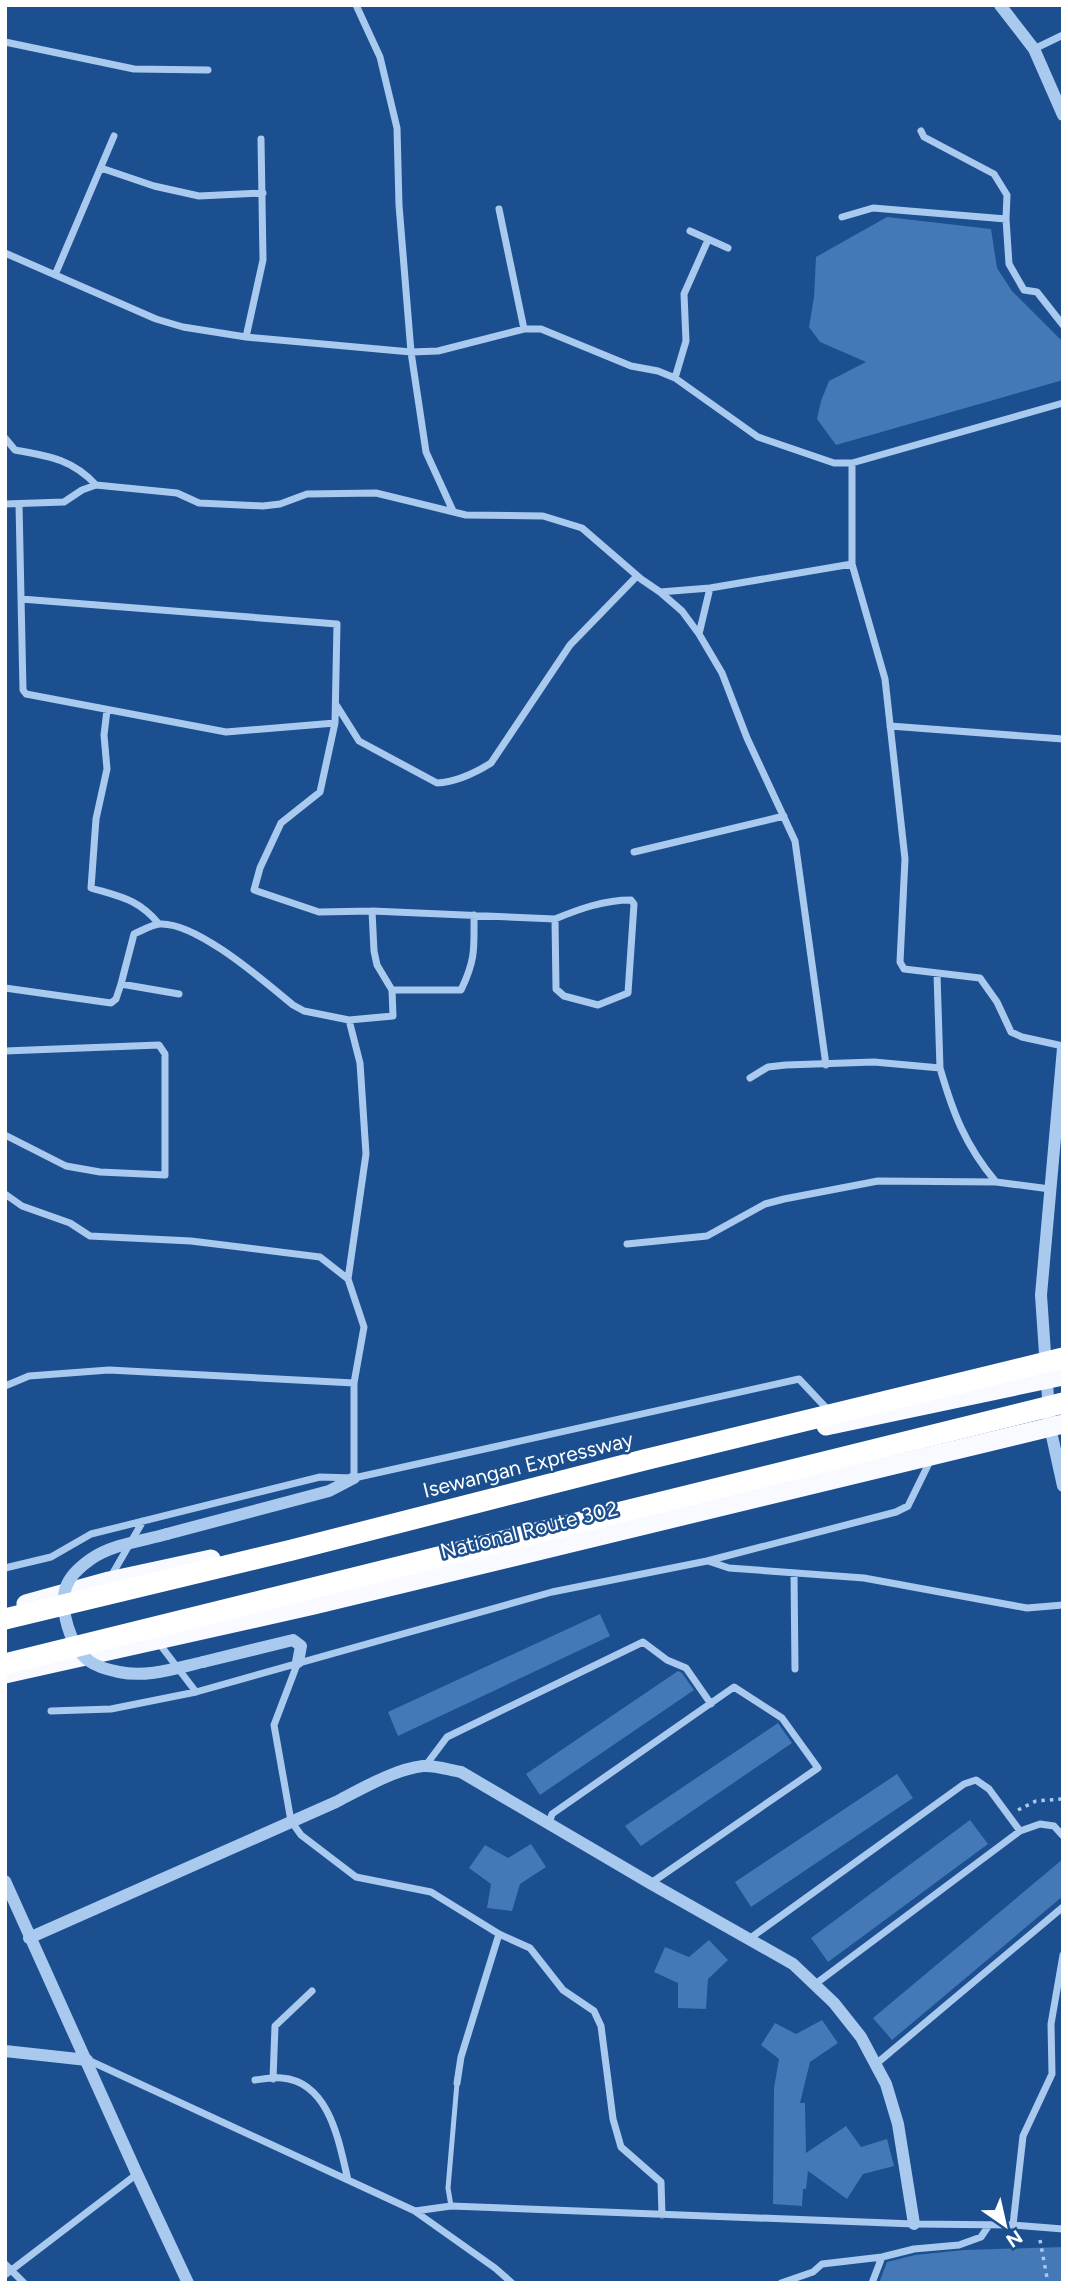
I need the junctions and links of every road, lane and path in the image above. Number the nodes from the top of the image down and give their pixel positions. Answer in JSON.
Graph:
{"nodes":[{"id":1,"x":356,"y":5,"type":"edge"},
{"id":2,"x":1000,"y":5,"type":"edge"},
{"id":3,"x":1063,"y":35,"type":"edge"},
{"id":4,"x":5,"y":42,"type":"edge"},
{"id":5,"x":1034,"y":49,"type":"junction"},
{"id":6,"x":208,"y":71,"type":"dead end"},
{"id":7,"x":1063,"y":115,"type":"edge"},
{"id":8,"x":921,"y":131,"type":"dead end"},
{"id":9,"x":114,"y":136,"type":"dead end"},
{"id":10,"x":261,"y":139,"type":"dead end"},
{"id":11,"x":101,"y":168,"type":"junction"},
{"id":12,"x":264,"y":193,"type":"junction"},
{"id":13,"x":499,"y":209,"type":"dead end"},
{"id":14,"x":842,"y":218,"type":"dead end"},
{"id":15,"x":1006,"y":219,"type":"junction"},
{"id":16,"x":690,"y":231,"type":"dead end"},
{"id":17,"x":708,"y":240,"type":"junction"},
{"id":18,"x":728,"y":248,"type":"dead end"},
{"id":19,"x":5,"y":254,"type":"edge"},
{"id":20,"x":55,"y":275,"type":"junction"},
{"id":21,"x":1063,"y":325,"type":"edge"},
{"id":22,"x":524,"y":329,"type":"junction"},
{"id":23,"x":246,"y":337,"type":"junction"},
{"id":24,"x":411,"y":352,"type":"junction"},
{"id":25,"x":675,"y":378,"type":"junction"},
{"id":26,"x":1063,"y":403,"type":"edge"},
{"id":27,"x":5,"y":438,"type":"edge"},
{"id":28,"x":852,"y":463,"type":"junction"},
{"id":29,"x":96,"y":485,"type":"junction"},
{"id":30,"x":5,"y":504,"type":"edge"},
{"id":31,"x":19,"y":504,"type":"junction"},
{"id":32,"x":453,"y":511,"type":"junction"},
{"id":33,"x":852,"y":564,"type":"junction"},
{"id":34,"x":637,"y":576,"type":"junction"},
{"id":35,"x":710,"y":588,"type":"junction"},
{"id":36,"x":660,"y":592,"type":"junction"},
{"id":37,"x":21,"y":599,"type":"junction"},
{"id":38,"x":699,"y":634,"type":"junction"},
{"id":39,"x":335,"y":704,"type":"junction"},
{"id":40,"x":107,"y":710,"type":"junction"},
{"id":41,"x":335,"y":723,"type":"junction"},
{"id":42,"x":890,"y":726,"type":"junction"},
{"id":43,"x":1063,"y":739,"type":"edge"},
{"id":44,"x":784,"y":816,"type":"junction"},
{"id":45,"x":634,"y":852,"type":"dead end"},
{"id":46,"x":372,"y":911,"type":"junction"},
{"id":47,"x":474,"y":915,"type":"junction"},
{"id":48,"x":555,"y":919,"type":"junction"},
{"id":49,"x":159,"y":925,"type":"junction"},
{"id":50,"x":937,"y":974,"type":"junction"},
{"id":51,"x":121,"y":984,"type":"junction"},
{"id":52,"x":5,"y":988,"type":"edge"},
{"id":53,"x":392,"y":990,"type":"junction"},
{"id":54,"x":179,"y":994,"type":"dead end"},
{"id":55,"x":349,"y":1020,"type":"junction"},
{"id":56,"x":1063,"y":1047,"type":"edge"},
{"id":57,"x":5,"y":1051,"type":"edge"},
{"id":58,"x":826,"y":1065,"type":"junction"},
{"id":59,"x":940,"y":1068,"type":"junction"},
{"id":60,"x":750,"y":1077,"type":"dead end"},
{"id":61,"x":5,"y":1135,"type":"edge"},
{"id":62,"x":996,"y":1182,"type":"junction"},
{"id":63,"x":1050,"y":1189,"type":"junction"},
{"id":64,"x":5,"y":1194,"type":"edge"},
{"id":65,"x":627,"y":1244,"type":"dead end"},
{"id":66,"x":348,"y":1279,"type":"junction"},
{"id":67,"x":1063,"y":1358,"type":"edge"},
{"id":68,"x":1055,"y":1379,"type":"edge"},
{"id":69,"x":354,"y":1383,"type":"junction"},
{"id":70,"x":5,"y":1386,"type":"edge"},
{"id":71,"x":1063,"y":1405,"type":"edge"},
{"id":72,"x":840,"y":1423,"type":"junction"},
{"id":73,"x":1056,"y":1425,"type":"edge"},
{"id":74,"x":932,"y":1455,"type":"junction"},
{"id":75,"x":354,"y":1478,"type":"junction"},
{"id":76,"x":1063,"y":1486,"type":"edge"},
{"id":77,"x":143,"y":1521,"type":"junction"},
{"id":78,"x":707,"y":1561,"type":"junction"},
{"id":79,"x":5,"y":1568,"type":"edge"},
{"id":80,"x":794,"y":1573,"type":"junction"},
{"id":81,"x":108,"y":1581,"type":"junction"},
{"id":82,"x":1063,"y":1605,"type":"edge"},
{"id":83,"x":5,"y":1610,"type":"edge"},
{"id":84,"x":5,"y":1619,"type":"edge"},
{"id":85,"x":158,"y":1642,"type":"junction"},
{"id":86,"x":298,"y":1661,"type":"junction"},
{"id":87,"x":5,"y":1664,"type":"edge"},
{"id":88,"x":795,"y":1669,"type":"dead end"},
{"id":89,"x":5,"y":1674,"type":"edge"},
{"id":90,"x":196,"y":1692,"type":"junction"},
{"id":91,"x":711,"y":1704,"type":"junction"},
{"id":92,"x":51,"y":1711,"type":"dead end"},
{"id":93,"x":425,"y":1766,"type":"junction"},
{"id":94,"x":1063,"y":1799,"type":"edge"},
{"id":95,"x":1009,"y":1815,"type":"junction"},
{"id":96,"x":292,"y":1821,"type":"junction"},
{"id":97,"x":549,"y":1824,"type":"junction"},
{"id":98,"x":1020,"y":1831,"type":"junction"},
{"id":99,"x":1063,"y":1836,"type":"edge"},
{"id":100,"x":5,"y":1881,"type":"edge"},
{"id":101,"x":650,"y":1883,"type":"junction"},
{"id":102,"x":1063,"y":1907,"type":"edge"},
{"id":103,"x":499,"y":1934,"type":"junction"},
{"id":104,"x":29,"y":1938,"type":"junction"},
{"id":105,"x":750,"y":1939,"type":"junction"},
{"id":106,"x":1063,"y":1955,"type":"edge"},
{"id":107,"x":814,"y":1985,"type":"junction"},
{"id":108,"x":312,"y":1991,"type":"dead end"},
{"id":109,"x":5,"y":2051,"type":"edge"},
{"id":110,"x":87,"y":2060,"type":"junction"},
{"id":111,"x":876,"y":2064,"type":"junction"},
{"id":112,"x":273,"y":2078,"type":"junction"},
{"id":113,"x":255,"y":2080,"type":"dead end"},
{"id":114,"x":457,"y":2083,"type":"joint"},
{"id":115,"x":136,"y":2174,"type":"junction"},
{"id":116,"x":348,"y":2180,"type":"junction"},
{"id":117,"x":451,"y":2206,"type":"junction"},
{"id":118,"x":415,"y":2211,"type":"junction"},
{"id":119,"x":662,"y":2215,"type":"junction"},
{"id":120,"x":914,"y":2224,"type":"junction"},
{"id":121,"x":989,"y":2225,"type":"junction"},
{"id":122,"x":1013,"y":2225,"type":"junction"},
{"id":123,"x":1038,"y":2227,"type":"junction"},
{"id":124,"x":1063,"y":2229,"type":"edge"},
{"id":125,"x":882,"y":2257,"type":"junction"},
{"id":126,"x":5,"y":2264,"type":"edge"},
{"id":127,"x":9,"y":2273,"type":"edge"},
{"id":128,"x":24,"y":2283,"type":"edge"},
{"id":129,"x":188,"y":2283,"type":"edge"},
{"id":130,"x":512,"y":2283,"type":"edge"},
{"id":131,"x":780,"y":2283,"type":"edge"},
{"id":132,"x":872,"y":2283,"type":"edge"},
{"id":133,"x":1048,"y":2283,"type":"edge"}],
"edges":[{"from":1,"to":24,"type":"street"},
{"from":2,"to":5,"type":"street"},
{"from":3,"to":5,"type":"street"},
{"from":4,"to":6,"type":"street"},
{"from":5,"to":7,"type":"street"},
{"from":8,"to":15,"type":"street"},
{"from":9,"to":11,"type":"street"},
{"from":10,"to":12,"type":"street"},
{"from":11,"to":12,"type":"street"},
{"from":11,"to":20,"type":"street"},
{"from":12,"to":23,"type":"street"},
{"from":13,"to":22,"type":"street"},
{"from":14,"to":15,"type":"street"},
{"from":15,"to":21,"type":"street"},
{"from":16,"to":17,"type":"street"},
{"from":17,"to":18,"type":"street"},
{"from":17,"to":25,"type":"street"},
{"from":19,"to":20,"type":"street"},
{"from":20,"to":23,"type":"street"},
{"from":22,"to":24,"type":"street"},
{"from":22,"to":25,"type":"street"},
{"from":23,"to":24,"type":"street"},
{"from":24,"to":32,"type":"street"},
{"from":25,"to":28,"type":"street"},
{"from":26,"to":28,"type":"street"},
{"from":27,"to":29,"type":"street"},
{"from":28,"to":33,"type":"street"},
{"from":29,"to":31,"type":"street"},
{"from":29,"to":32,"type":"street"},
{"from":30,"to":31,"type":"street"},
{"from":31,"to":37,"type":"street"},
{"from":32,"to":34,"type":"street"},
{"from":33,"to":35,"type":"street"},
{"from":33,"to":42,"type":"street"},
{"from":34,"to":36,"type":"street"},
{"from":34,"to":39,"type":"street"},
{"from":35,"to":36,"type":"street"},
{"from":35,"to":38,"type":"street"},
{"from":36,"to":38,"type":"street"},
{"from":37,"to":39,"type":"street"},
{"from":37,"to":40,"type":"street"},
{"from":38,"to":44,"type":"street"},
{"from":39,"to":41,"type":"street"},
{"from":40,"to":41,"type":"street"},
{"from":40,"to":49,"type":"street"},
{"from":41,"to":46,"type":"street"},
{"from":42,"to":43,"type":"street"},
{"from":42,"to":50,"type":"street"},
{"from":44,"to":45,"type":"street"},
{"from":44,"to":58,"type":"street"},
{"from":46,"to":47,"type":"street"},
{"from":46,"to":53,"type":"street"},
{"from":47,"to":48,"type":"street"},
{"from":47,"to":53,"type":"street"},
{"from":48,"to":48,"type":"street"},
{"from":49,"to":51,"type":"street"},
{"from":49,"to":55,"type":"street"},
{"from":50,"to":56,"type":"street"},
{"from":50,"to":59,"type":"street"},
{"from":51,"to":52,"type":"street"},
{"from":51,"to":54,"type":"street"},
{"from":53,"to":55,"type":"street"},
{"from":55,"to":66,"type":"street"},
{"from":56,"to":63,"type":"street"},
{"from":57,"to":61,"type":"street"},
{"from":58,"to":59,"type":"street"},
{"from":58,"to":60,"type":"street"},
{"from":59,"to":62,"type":"street"},
{"from":62,"to":63,"type":"street"},
{"from":62,"to":65,"type":"street"},
{"from":63,"to":68,"type":"street"},
{"from":64,"to":66,"type":"street"},
{"from":66,"to":69,"type":"street"},
{"from":67,"to":84,"type":"highway","name":"Isewangan Expressway","bridge":true},
{"from":68,"to":72,"type":"highway","name":"National Route 302"},
{"from":68,"to":73,"type":"street"},
{"from":69,"to":70,"type":"street"},
{"from":69,"to":75,"type":"street"},
{"from":71,"to":87,"type":"highway","bridge":true},
{"from":72,"to":75,"type":"street"},
{"from":72,"to":81,"type":"highway","name":"National Route 302"},
{"from":73,"to":74,"type":"highway","name":"National Route 302"},
{"from":73,"to":76,"type":"street"},
{"from":74,"to":78,"type":"street"},
{"from":74,"to":85,"type":"highway","name":"National Route 302"},
{"from":75,"to":77,"type":"street"},
{"from":75,"to":86,"type":"street","bridge":true},
{"from":77,"to":79,"type":"street"},
{"from":77,"to":81,"type":"street"},
{"from":78,"to":80,"type":"street"},
{"from":78,"to":86,"type":"street"},
{"from":80,"to":82,"type":"street"},
{"from":80,"to":88,"type":"street"},
{"from":81,"to":83,"type":"highway","name":"National Route 302"},
{"from":85,"to":89,"type":"highway","name":"National Route 302"},
{"from":85,"to":90,"type":"street"},
{"from":86,"to":90,"type":"street"},
{"from":86,"to":96,"type":"street"},
{"from":90,"to":92,"type":"street"},
{"from":91,"to":93,"type":"street"},
{"from":91,"to":97,"type":"street"},
{"from":91,"to":101,"type":"street"},
{"from":93,"to":96,"type":"street"},
{"from":93,"to":97,"type":"street"},
{"from":94,"to":95,"type":"path"},
{"from":95,"to":98,"type":"street"},
{"from":95,"to":105,"type":"street"},
{"from":96,"to":103,"type":"street"},
{"from":96,"to":104,"type":"street"},
{"from":97,"to":101,"type":"street"},
{"from":98,"to":99,"type":"street"},
{"from":98,"to":107,"type":"street"},
{"from":100,"to":104,"type":"street"},
{"from":101,"to":105,"type":"street"},
{"from":102,"to":111,"type":"street"},
{"from":103,"to":114,"type":"street"},
{"from":103,"to":119,"type":"street"},
{"from":104,"to":110,"type":"street"},
{"from":105,"to":107,"type":"street"},
{"from":106,"to":122,"type":"street"},
{"from":107,"to":111,"type":"street"},
{"from":108,"to":112,"type":"street"},
{"from":109,"to":110,"type":"street"},
{"from":110,"to":115,"type":"street"},
{"from":110,"to":116,"type":"street"},
{"from":111,"to":120,"type":"street"},
{"from":112,"to":113,"type":"street"},
{"from":112,"to":116,"type":"street"},
{"from":114,"to":117,"type":"lane"},
{"from":115,"to":127,"type":"street"},
{"from":115,"to":129,"type":"street"},
{"from":116,"to":118,"type":"street"},
{"from":117,"to":118,"type":"street"},
{"from":117,"to":119,"type":"street"},
{"from":118,"to":130,"type":"street"},
{"from":119,"to":120,"type":"street"},
{"from":120,"to":121,"type":"street"},
{"from":121,"to":122,"type":"street"},
{"from":121,"to":125,"type":"street"},
{"from":122,"to":123,"type":"street"},
{"from":123,"to":124,"type":"street"},
{"from":123,"to":133,"type":"path"},
{"from":125,"to":131,"type":"street"},
{"from":125,"to":132,"type":"street"},
{"from":126,"to":127,"type":"street"},
{"from":127,"to":128,"type":"street"}]}
